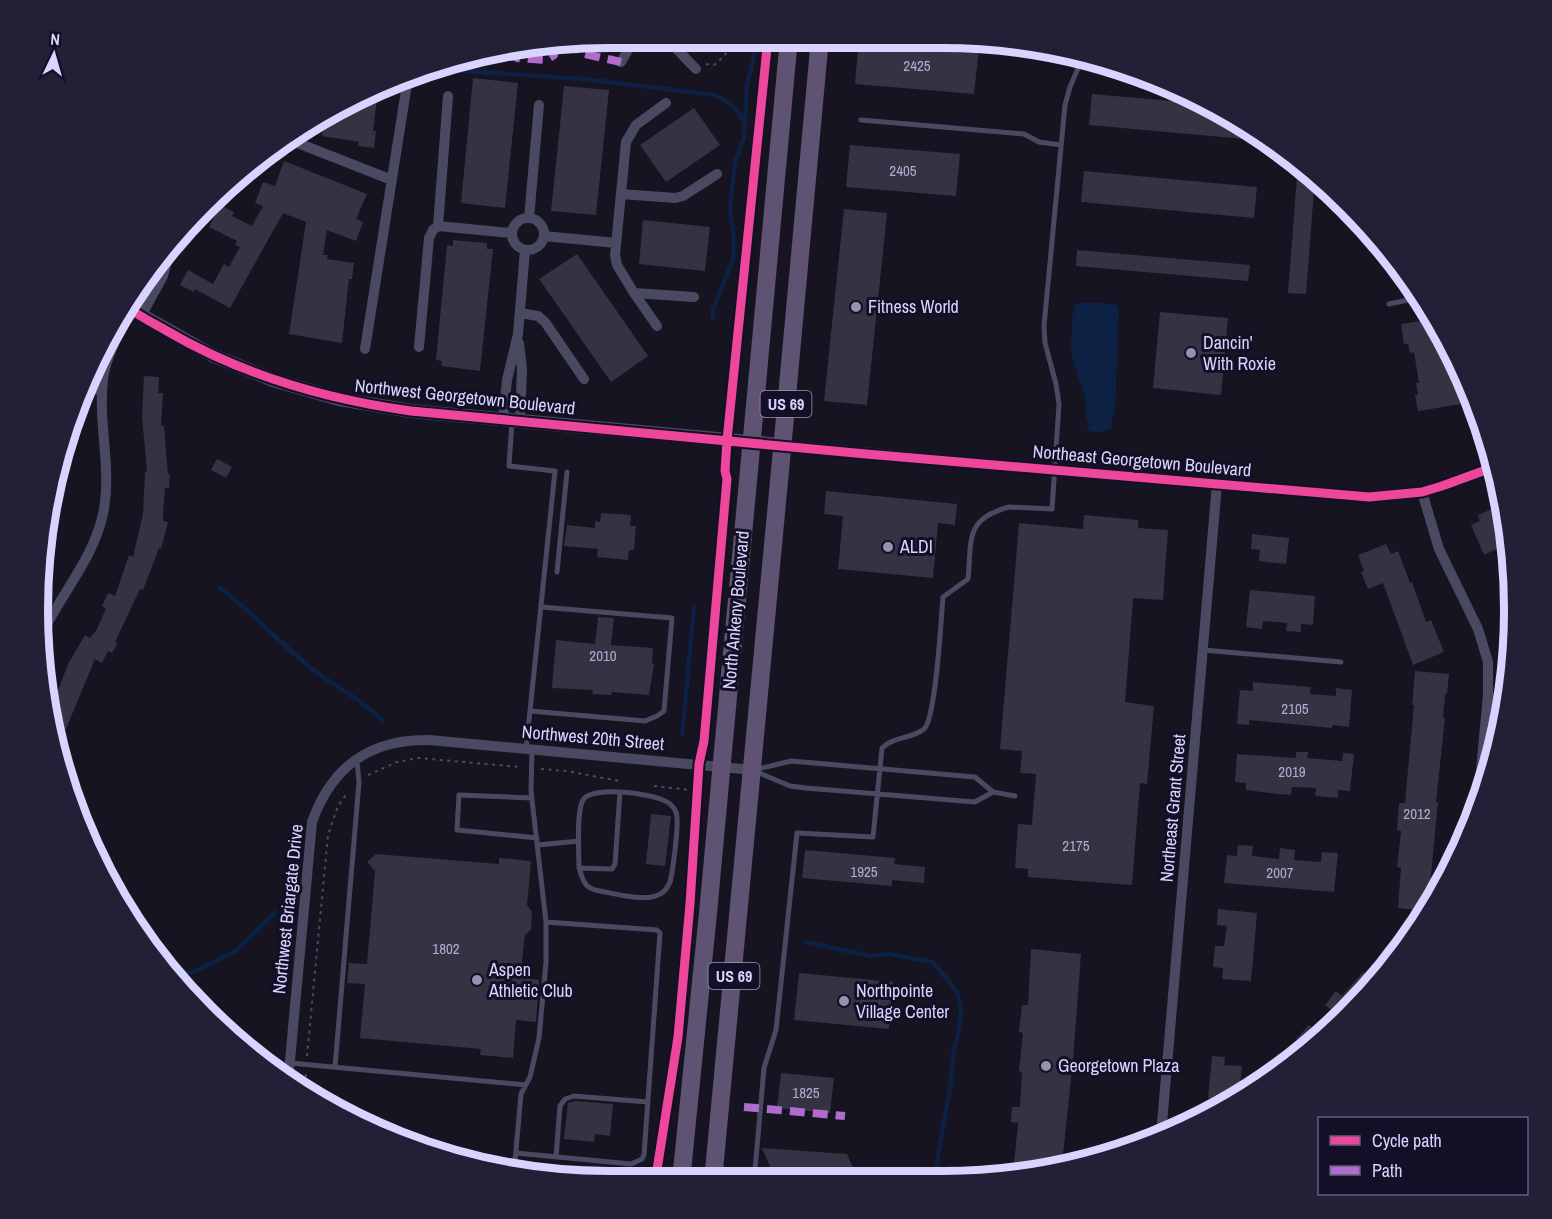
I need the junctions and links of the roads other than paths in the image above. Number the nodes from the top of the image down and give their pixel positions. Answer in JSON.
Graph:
{"nodes":[{"id":1,"x":629,"y":48,"type":"edge"},
{"id":2,"x":676,"y":48,"type":"edge"},
{"id":3,"x":788,"y":48,"type":"edge"},
{"id":4,"x":819,"y":48,"type":"edge"},
{"id":5,"x":621,"y":62,"type":"dead end"},
{"id":6,"x":1079,"y":65,"type":"edge"},
{"id":7,"x":696,"y":69,"type":"road end"},
{"id":8,"x":407,"y":87,"type":"edge"},
{"id":9,"x":448,"y":96,"type":"dead end"},
{"id":10,"x":666,"y":103,"type":"dead end"},
{"id":11,"x":539,"y":105,"type":"dead end"},
{"id":12,"x":861,"y":120,"type":"dead end"},
{"id":13,"x":298,"y":143,"type":"edge"},
{"id":14,"x":1061,"y":145,"type":"junction"},
{"id":15,"x":717,"y":174,"type":"dead end"},
{"id":16,"x":392,"y":180,"type":"junction"},
{"id":17,"x":621,"y":194,"type":"junction"},
{"id":18,"x":529,"y":218,"type":"junction"},
{"id":19,"x":438,"y":226,"type":"junction"},
{"id":20,"x":511,"y":233,"type":"junction"},
{"id":21,"x":544,"y":236,"type":"junction"},
{"id":22,"x":616,"y":243,"type":"junction"},
{"id":23,"x":525,"y":250,"type":"junction"},
{"id":24,"x":166,"y":266,"type":"edge"},
{"id":25,"x":634,"y":293,"type":"junction"},
{"id":26,"x":694,"y":297,"type":"dead end"},
{"id":27,"x":1410,"y":299,"type":"edge"},
{"id":28,"x":1389,"y":303,"type":"dead end"},
{"id":29,"x":137,"y":308,"type":"edge"},
{"id":30,"x":134,"y":311,"type":"edge"},
{"id":31,"x":520,"y":313,"type":"junction"},
{"id":32,"x":127,"y":322,"type":"edge"},
{"id":33,"x":657,"y":326,"type":"dead end"},
{"id":34,"x":518,"y":334,"type":"junction"},
{"id":35,"x":120,"y":336,"type":"edge"},
{"id":36,"x":419,"y":347,"type":"dead end"},
{"id":37,"x":364,"y":349,"type":"dead end"},
{"id":38,"x":110,"y":354,"type":"edge"},
{"id":39,"x":584,"y":379,"type":"dead end"},
{"id":40,"x":93,"y":389,"type":"edge"},
{"id":41,"x":102,"y":390,"type":"junction"},
{"id":42,"x":512,"y":419,"type":"junction"},
{"id":43,"x":751,"y":442,"type":"junction"},
{"id":44,"x":782,"y":445,"type":"junction"},
{"id":45,"x":1055,"y":469,"type":"junction"},
{"id":46,"x":1486,"y":470,"type":"edge"},
{"id":47,"x":567,"y":472,"type":"dead end"},
{"id":48,"x":1217,"y":484,"type":"junction"},
{"id":49,"x":1422,"y":492,"type":"junction"},
{"id":50,"x":557,"y":572,"type":"dead end"},
{"id":51,"x":541,"y":607,"type":"junction"},
{"id":52,"x":48,"y":623,"type":"edge"},
{"id":53,"x":1203,"y":650,"type":"junction"},
{"id":54,"x":1341,"y":662,"type":"dead end"},
{"id":55,"x":530,"y":711,"type":"junction"},
{"id":56,"x":429,"y":740,"type":"joint"},
{"id":57,"x":529,"y":749,"type":"junction"},
{"id":58,"x":356,"y":759,"type":"junction"},
{"id":59,"x":721,"y":766,"type":"junction"},
{"id":60,"x":1481,"y":767,"type":"edge"},
{"id":61,"x":880,"y":769,"type":"junction"},
{"id":62,"x":753,"y":770,"type":"junction"},
{"id":63,"x":620,"y":792,"type":"junction"},
{"id":64,"x":993,"y":792,"type":"junction"},
{"id":65,"x":878,"y":793,"type":"junction"},
{"id":66,"x":1015,"y":796,"type":"dead end"},
{"id":67,"x":532,"y":798,"type":"junction"},
{"id":68,"x":537,"y":838,"type":"junction"},
{"id":69,"x":579,"y":841,"type":"junction"},
{"id":70,"x":538,"y":845,"type":"junction"},
{"id":71,"x":579,"y":868,"type":"junction"},
{"id":72,"x":546,"y":922,"type":"junction"},
{"id":73,"x":290,"y":1063,"type":"junction"},
{"id":74,"x":335,"y":1067,"type":"junction"},
{"id":75,"x":289,"y":1070,"type":"edge"},
{"id":76,"x":526,"y":1085,"type":"junction"},
{"id":77,"x":648,"y":1102,"type":"junction"},
{"id":78,"x":1162,"y":1126,"type":"edge"},
{"id":79,"x":516,"y":1154,"type":"junction"},
{"id":80,"x":556,"y":1157,"type":"junction"},
{"id":81,"x":515,"y":1163,"type":"edge"},
{"id":82,"x":682,"y":1171,"type":"edge"},
{"id":83,"x":714,"y":1171,"type":"edge"},
{"id":84,"x":755,"y":1171,"type":"edge"}],
"edges":[{"from":1,"to":5,"type":"street"},
{"from":2,"to":7,"type":"street"},
{"from":3,"to":43,"type":"main road","name":"North Ankeny Boulevard","number":"US 69"},
{"from":4,"to":44,"type":"main road","name":"North Ankeny Boulevard","number":"US 69"},
{"from":6,"to":14,"type":"lane"},
{"from":8,"to":16,"type":"street"},
{"from":9,"to":19,"type":"street"},
{"from":10,"to":17,"type":"street"},
{"from":11,"to":18,"type":"street"},
{"from":12,"to":14,"type":"lane"},
{"from":13,"to":16,"type":"street"},
{"from":14,"to":45,"type":"lane"},
{"from":15,"to":17,"type":"street"},
{"from":16,"to":37,"type":"street"},
{"from":17,"to":22,"type":"street"},
{"from":18,"to":20,"type":"street"},
{"from":18,"to":21,"type":"street"},
{"from":19,"to":20,"type":"street"},
{"from":19,"to":36,"type":"street"},
{"from":20,"to":23,"type":"street"},
{"from":21,"to":22,"type":"street"},
{"from":21,"to":23,"type":"street"},
{"from":22,"to":25,"type":"street"},
{"from":23,"to":31,"type":"street"},
{"from":24,"to":29,"type":"street"},
{"from":25,"to":26,"type":"street"},
{"from":25,"to":33,"type":"street"},
{"from":27,"to":28,"type":"lane"},
{"from":30,"to":42,"type":"street","name":"Northwest Georgetown Boulevard"},
{"from":31,"to":34,"type":"street"},
{"from":31,"to":39,"type":"street"},
{"from":32,"to":35,"type":"street"},
{"from":34,"to":42,"type":"street"},
{"from":34,"to":42,"type":"street"},
{"from":38,"to":41,"type":"street"},
{"from":40,"to":41,"type":"street"},
{"from":41,"to":52,"type":"street"},
{"from":42,"to":43,"type":"street","name":"Northwest Georgetown Boulevard"},
{"from":42,"to":51,"type":"lane"},
{"from":43,"to":44,"type":"street","name":"Northwest Georgetown Boulevard"},
{"from":43,"to":59,"type":"main road","name":"North Ankeny Boulevard","number":"US 69"},
{"from":44,"to":45,"type":"street","name":"Northeast Georgetown Boulevard"},
{"from":44,"to":62,"type":"main road","name":"North Ankeny Boulevard","number":"US 69"},
{"from":45,"to":48,"type":"street","name":"Northeast Georgetown Boulevard"},
{"from":45,"to":61,"type":"lane"},
{"from":46,"to":49,"type":"street","name":"Northeast Georgetown Boulevard"},
{"from":47,"to":50,"type":"lane"},
{"from":48,"to":49,"type":"street","name":"Northeast Georgetown Boulevard"},
{"from":48,"to":53,"type":"street","name":"Northeast Grant Street"},
{"from":49,"to":60,"type":"street"},
{"from":51,"to":55,"type":"lane"},
{"from":51,"to":55,"type":"lane"},
{"from":53,"to":54,"type":"lane"},
{"from":53,"to":78,"type":"street","name":"Northeast Grant Street"},
{"from":55,"to":57,"type":"lane"},
{"from":56,"to":57,"type":"street","name":"Northwest 20th Street"},
{"from":56,"to":58,"type":"street","name":"Northwest Briargate Drive"},
{"from":57,"to":59,"type":"street","name":"Northwest 20th Street"},
{"from":57,"to":67,"type":"lane"},
{"from":58,"to":73,"type":"street","name":"Northwest Briargate Drive"},
{"from":58,"to":74,"type":"lane"},
{"from":59,"to":62,"type":"street","name":"Northwest 20th Street"},
{"from":59,"to":82,"type":"main road","name":"North Ankeny Boulevard","number":"US 69"},
{"from":61,"to":62,"type":"lane"},
{"from":61,"to":64,"type":"lane"},
{"from":61,"to":65,"type":"lane"},
{"from":62,"to":65,"type":"lane"},
{"from":62,"to":83,"type":"main road","name":"North Ankeny Boulevard","number":"US 69"},
{"from":63,"to":69,"type":"lane"},
{"from":63,"to":71,"type":"lane"},
{"from":63,"to":71,"type":"lane"},
{"from":64,"to":65,"type":"lane"},
{"from":64,"to":66,"type":"lane"},
{"from":65,"to":84,"type":"lane"},
{"from":67,"to":68,"type":"lane"},
{"from":67,"to":68,"type":"lane"},
{"from":68,"to":70,"type":"lane"},
{"from":69,"to":70,"type":"lane"},
{"from":69,"to":71,"type":"lane"},
{"from":70,"to":72,"type":"lane"},
{"from":72,"to":76,"type":"lane"},
{"from":72,"to":77,"type":"lane"},
{"from":73,"to":74,"type":"lane"},
{"from":73,"to":75,"type":"street","name":"Northwest Briargate Drive"},
{"from":74,"to":76,"type":"lane"},
{"from":76,"to":79,"type":"lane"},
{"from":77,"to":80,"type":"lane"},
{"from":77,"to":80,"type":"lane"},
{"from":79,"to":80,"type":"lane"},
{"from":79,"to":81,"type":"lane"}]}
